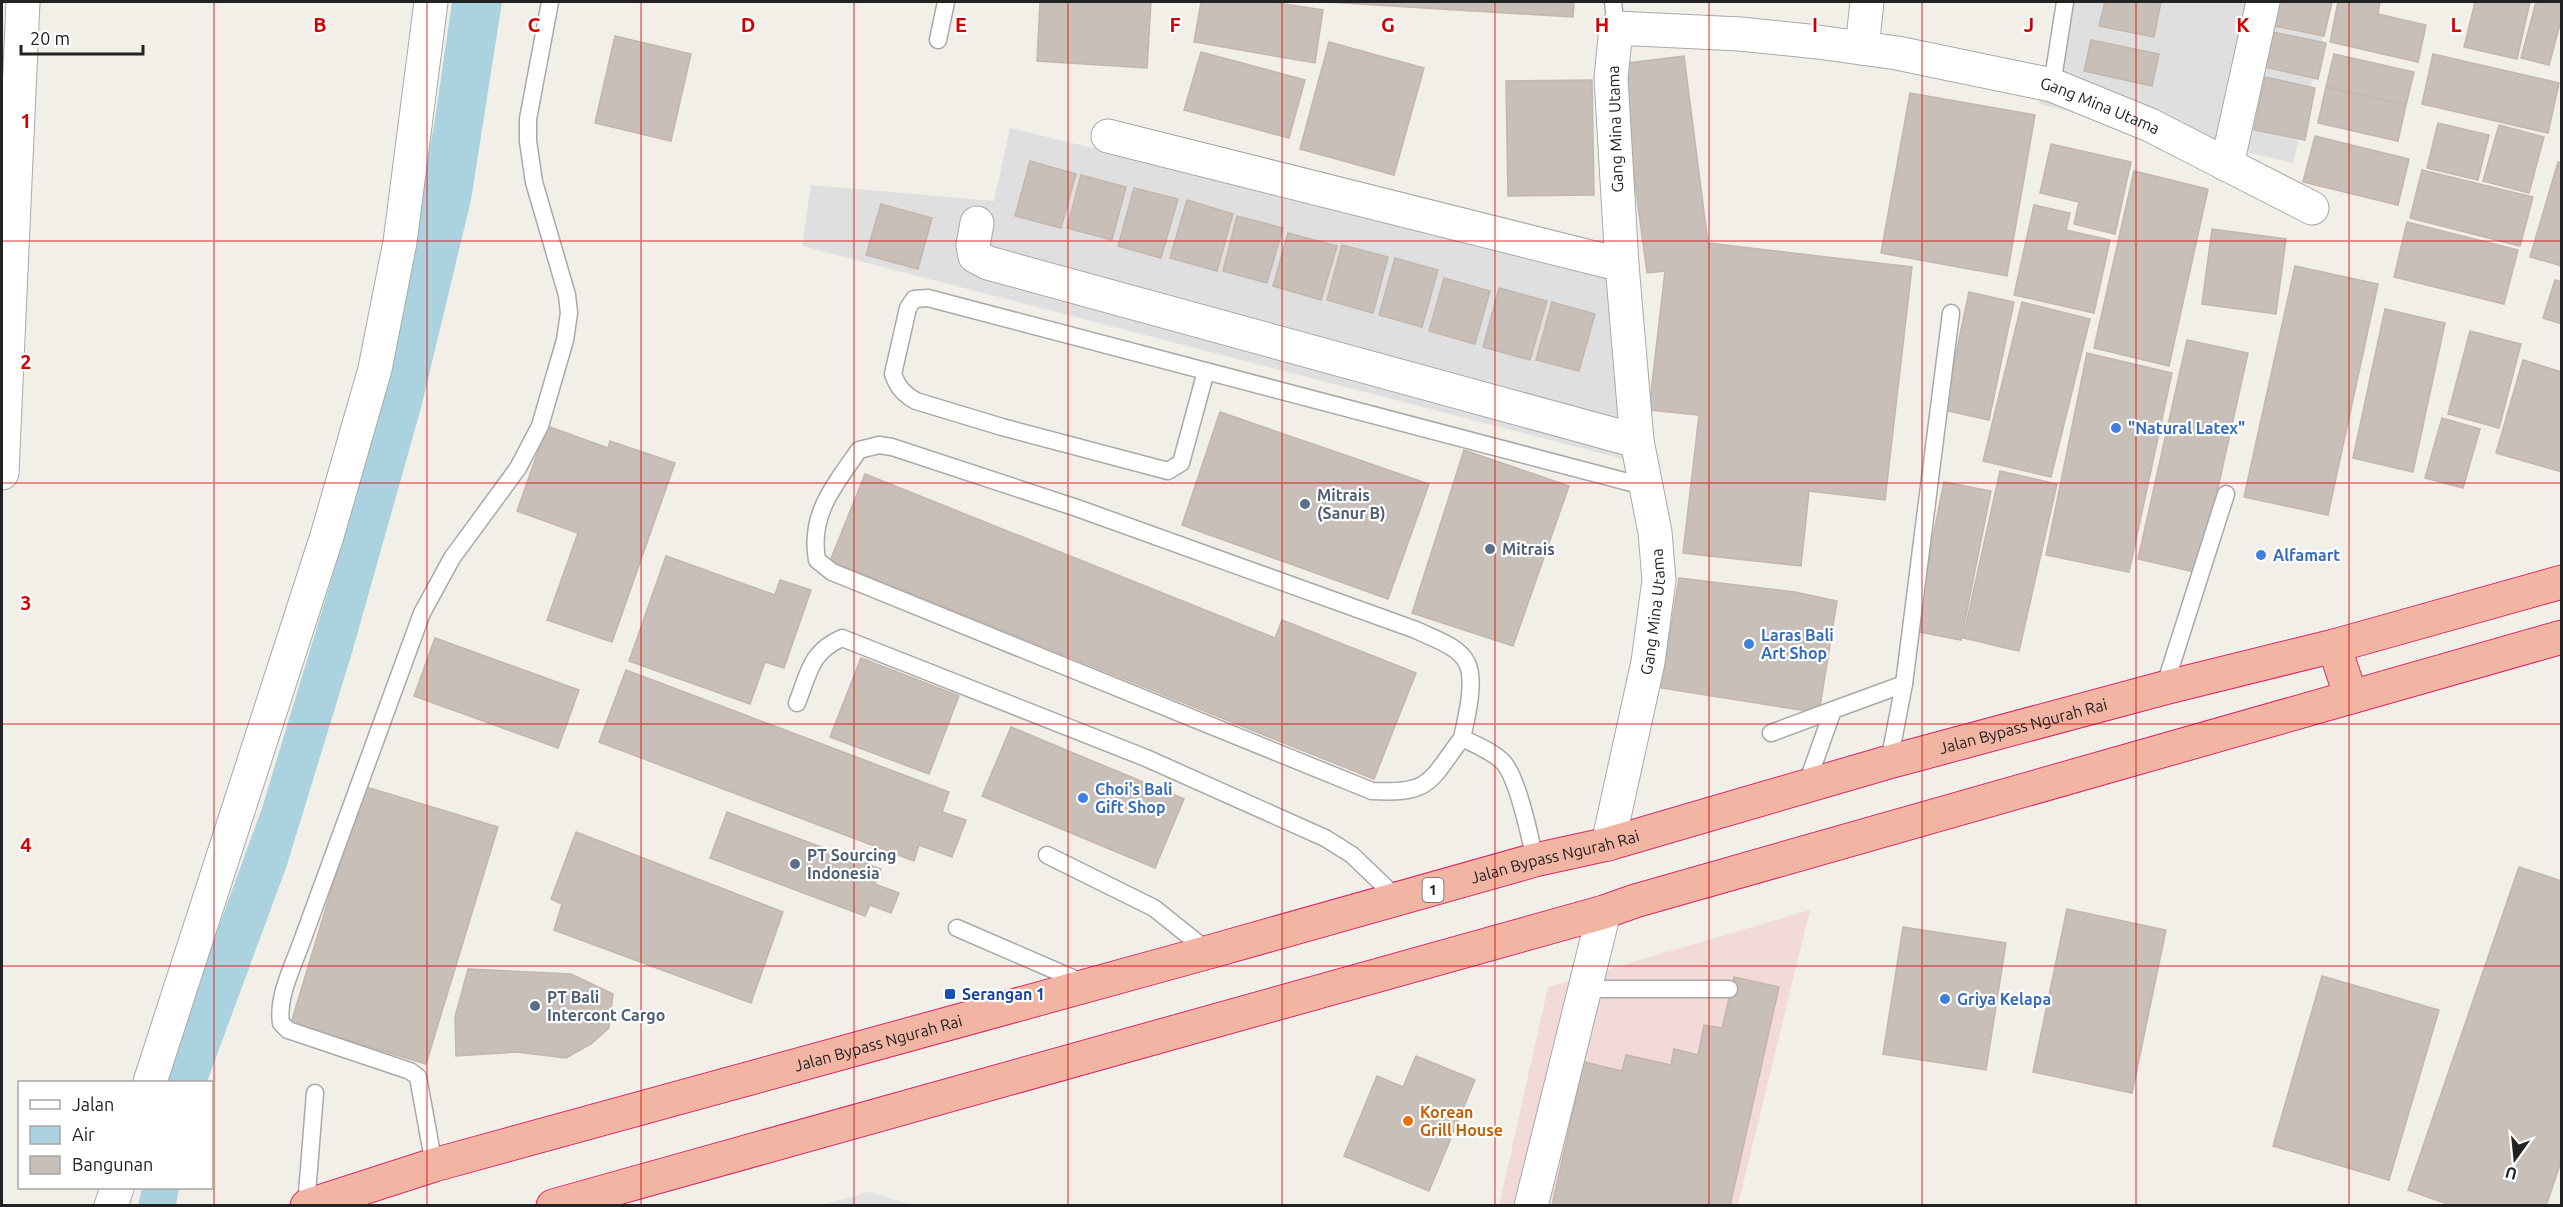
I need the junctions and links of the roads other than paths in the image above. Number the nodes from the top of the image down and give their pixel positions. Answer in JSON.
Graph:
{"nodes":[{"id":1,"x":22,"y":2,"type":"edge"},
{"id":2,"x":431,"y":2,"type":"edge"},
{"id":3,"x":550,"y":2,"type":"edge"},
{"id":4,"x":946,"y":2,"type":"edge"},
{"id":5,"x":1867,"y":2,"type":"edge"},
{"id":6,"x":2065,"y":2,"type":"edge"},
{"id":7,"x":2263,"y":2,"type":"edge"},
{"id":8,"x":1615,"y":15,"type":"edge"},
{"id":9,"x":939,"y":40,"type":"dead end"},
{"id":10,"x":1862,"y":48,"type":"junction"},
{"id":11,"x":2052,"y":85,"type":"junction"},
{"id":12,"x":1108,"y":136,"type":"dead end"},
{"id":13,"x":2227,"y":165,"type":"junction"},
{"id":14,"x":2312,"y":208,"type":"dead end"},
{"id":15,"x":977,"y":223,"type":"dead end"},
{"id":16,"x":1622,"y":265,"type":"junction"},
{"id":17,"x":1952,"y":313,"type":"dead end"},
{"id":18,"x":1206,"y":371,"type":"junction"},
{"id":19,"x":1637,"y":441,"type":"junction"},
{"id":20,"x":2,"y":473,"type":"edge"},
{"id":21,"x":1647,"y":487,"type":"junction"},
{"id":22,"x":2226,"y":494,"type":"dead end"},
{"id":23,"x":2562,"y":582,"type":"edge"},
{"id":24,"x":2562,"y":637,"type":"edge"},
{"id":25,"x":2334,"y":646,"type":"junction"},
{"id":26,"x":1904,"y":684,"type":"junction"},
{"id":27,"x":2164,"y":688,"type":"junction"},
{"id":28,"x":2351,"y":697,"type":"junction"},
{"id":29,"x":797,"y":703,"type":"dead end"},
{"id":30,"x":1833,"y":710,"type":"junction"},
{"id":31,"x":1771,"y":733,"type":"dead end"},
{"id":32,"x":1462,"y":738,"type":"junction"},
{"id":33,"x":1889,"y":762,"type":"junction"},
{"id":34,"x":1806,"y":786,"type":"junction"},
{"id":35,"x":1608,"y":844,"type":"junction"},
{"id":36,"x":1047,"y":855,"type":"dead end"},
{"id":37,"x":1536,"y":860,"type":"junction"},
{"id":38,"x":1399,"y":900,"type":"junction"},
{"id":39,"x":1604,"y":912,"type":"junction"},
{"id":40,"x":957,"y":928,"type":"dead end"},
{"id":41,"x":1209,"y":952,"type":"junction"},
{"id":42,"x":1088,"y":984,"type":"junction"},
{"id":43,"x":1584,"y":989,"type":"junction"},
{"id":44,"x":1729,"y":989,"type":"dead end"},
{"id":45,"x":151,"y":1081,"type":"edge"},
{"id":46,"x":315,"y":1094,"type":"dead end"},
{"id":47,"x":434,"y":1165,"type":"junction"},
{"id":48,"x":117,"y":1189,"type":"edge"},
{"id":49,"x":566,"y":1204,"type":"edge"},
{"id":50,"x":111,"y":1206,"type":"edge"},
{"id":51,"x":306,"y":1206,"type":"edge"},
{"id":52,"x":1531,"y":1206,"type":"edge"}],
"edges":[{"from":1,"to":20,"type":"street"},
{"from":2,"to":45,"type":"street"},
{"from":3,"to":47,"type":"lane"},
{"from":4,"to":9,"type":"lane"},
{"from":5,"to":10,"type":"street"},
{"from":6,"to":11,"type":"lane"},
{"from":7,"to":13,"type":"street"},
{"from":8,"to":10,"type":"street","name":"Gang Mina Utama"},
{"from":8,"to":16,"type":"street","name":"Gang Mina Utama"},
{"from":10,"to":11,"type":"street","name":"Gang Mina Utama"},
{"from":11,"to":13,"type":"street","name":"Gang Mina Utama"},
{"from":12,"to":16,"type":"street"},
{"from":13,"to":14,"type":"street","name":"Gang Mina Utama"},
{"from":15,"to":19,"type":"street"},
{"from":16,"to":19,"type":"street","name":"Gang Mina Utama"},
{"from":17,"to":26,"type":"lane"},
{"from":18,"to":18,"type":"lane"},
{"from":18,"to":21,"type":"lane"},
{"from":19,"to":21,"type":"street","name":"Gang Mina Utama"},
{"from":21,"to":35,"type":"street","name":"Gang Mina Utama"},
{"from":22,"to":27,"type":"lane"},
{"from":23,"to":25,"type":"highway","name":"Jalan Bypass Ngurah Rai","number":"1"},
{"from":24,"to":28,"type":"highway"},
{"from":25,"to":27,"type":"highway","name":"Jalan Bypass Ngurah Rai","number":"1"},
{"from":25,"to":28,"type":"highway"},
{"from":26,"to":30,"type":"lane"},
{"from":26,"to":33,"type":"lane"},
{"from":27,"to":33,"type":"highway","name":"Jalan Bypass Ngurah Rai","number":"1"},
{"from":28,"to":39,"type":"highway"},
{"from":29,"to":38,"type":"lane"},
{"from":30,"to":31,"type":"lane"},
{"from":30,"to":34,"type":"lane"},
{"from":32,"to":32,"type":"lane"},
{"from":32,"to":37,"type":"lane"},
{"from":33,"to":34,"type":"highway","name":"Jalan Bypass Ngurah Rai","number":"1"},
{"from":34,"to":35,"type":"highway","name":"Jalan Bypass Ngurah Rai","number":"1"},
{"from":35,"to":37,"type":"highway","name":"Jalan Bypass Ngurah Rai","number":"1"},
{"from":36,"to":41,"type":"lane"},
{"from":37,"to":38,"type":"highway","name":"Jalan Bypass Ngurah Rai","number":"1"},
{"from":38,"to":41,"type":"highway","name":"Jalan Bypass Ngurah Rai","number":"1"},
{"from":39,"to":43,"type":"street"},
{"from":39,"to":49,"type":"highway"},
{"from":40,"to":42,"type":"lane"},
{"from":41,"to":42,"type":"highway","name":"Jalan Bypass Ngurah Rai","number":"1"},
{"from":42,"to":47,"type":"highway","name":"Jalan Bypass Ngurah Rai","number":"1"},
{"from":43,"to":44,"type":"lane"},
{"from":43,"to":52,"type":"street"},
{"from":46,"to":51,"type":"lane"},
{"from":47,"to":51,"type":"highway","name":"Jalan Bypass Ngurah Rai","number":"1"},
{"from":48,"to":50,"type":"street"}]}
